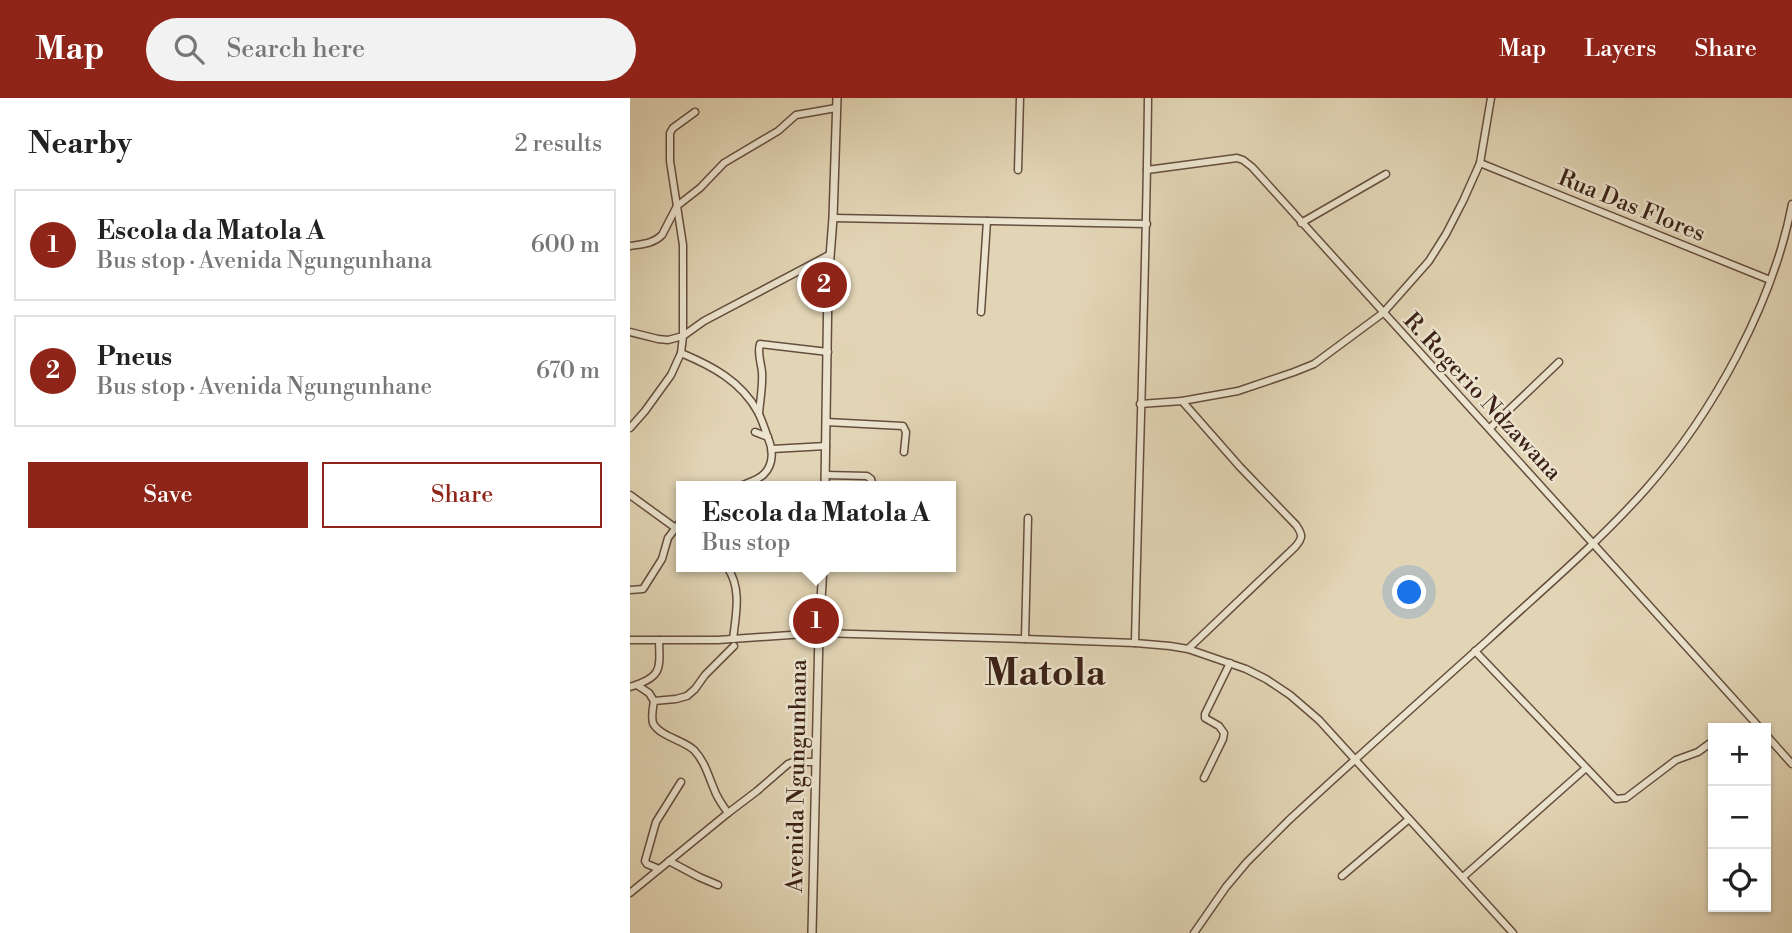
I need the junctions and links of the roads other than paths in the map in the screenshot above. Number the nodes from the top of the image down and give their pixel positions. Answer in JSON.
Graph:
{"nodes":[{"id":1,"x":837,"y":98,"type":"edge"},
{"id":2,"x":1020,"y":98,"type":"edge"},
{"id":3,"x":1148,"y":98,"type":"edge"},
{"id":4,"x":1491,"y":98,"type":"edge"},
{"id":5,"x":836,"y":108,"type":"junction"},
{"id":6,"x":695,"y":112,"type":"dead end"},
{"id":7,"x":1480,"y":163,"type":"junction"},
{"id":8,"x":1018,"y":170,"type":"dead end"},
{"id":9,"x":1147,"y":170,"type":"junction"},
{"id":10,"x":1386,"y":174,"type":"dead end"},
{"id":11,"x":1792,"y":204,"type":"edge"},
{"id":12,"x":677,"y":206,"type":"junction"},
{"id":13,"x":833,"y":218,"type":"junction"},
{"id":14,"x":986,"y":221,"type":"junction"},
{"id":15,"x":1301,"y":223,"type":"junction"},
{"id":16,"x":1147,"y":224,"type":"junction"},
{"id":17,"x":630,"y":246,"type":"edge"},
{"id":18,"x":829,"y":255,"type":"junction"},
{"id":19,"x":1770,"y":280,"type":"junction"},
{"id":20,"x":981,"y":312,"type":"dead end"},
{"id":21,"x":1383,"y":313,"type":"junction"},
{"id":22,"x":630,"y":332,"type":"edge"},
{"id":23,"x":684,"y":336,"type":"junction"},
{"id":24,"x":828,"y":352,"type":"junction"},
{"id":25,"x":681,"y":353,"type":"junction"},
{"id":26,"x":1559,"y":362,"type":"dead end"},
{"id":27,"x":1182,"y":401,"type":"junction"},
{"id":28,"x":1140,"y":404,"type":"junction"},
{"id":29,"x":758,"y":414,"type":"junction"},
{"id":30,"x":825,"y":422,"type":"junction"},
{"id":31,"x":630,"y":428,"type":"edge"},
{"id":32,"x":1490,"y":428,"type":"junction"},
{"id":33,"x":755,"y":432,"type":"dead end"},
{"id":34,"x":768,"y":437,"type":"junction"},
{"id":35,"x":826,"y":446,"type":"junction"},
{"id":36,"x":772,"y":449,"type":"junction"},
{"id":37,"x":904,"y":452,"type":"dead end"},
{"id":38,"x":825,"y":475,"type":"junction"},
{"id":39,"x":750,"y":481,"type":"edge"},
{"id":40,"x":825,"y":481,"type":"edge"},
{"id":41,"x":872,"y":481,"type":"edge"},
{"id":42,"x":630,"y":495,"type":"edge"},
{"id":43,"x":1028,"y":518,"type":"dead end"},
{"id":44,"x":676,"y":529,"type":"edge"},
{"id":45,"x":676,"y":532,"type":"edge"},
{"id":46,"x":1594,"y":544,"type":"junction"},
{"id":47,"x":730,"y":572,"type":"edge"},
{"id":48,"x":823,"y":572,"type":"edge"},
{"id":49,"x":630,"y":590,"type":"edge"},
{"id":50,"x":819,"y":633,"type":"junction"},
{"id":51,"x":1026,"y":639,"type":"junction"},
{"id":52,"x":630,"y":640,"type":"edge"},
{"id":53,"x":659,"y":640,"type":"junction"},
{"id":54,"x":734,"y":642,"type":"junction"},
{"id":55,"x":1135,"y":643,"type":"junction"},
{"id":56,"x":1188,"y":649,"type":"junction"},
{"id":57,"x":1475,"y":651,"type":"junction"},
{"id":58,"x":1230,"y":663,"type":"junction"},
{"id":59,"x":634,"y":686,"type":"edge"},
{"id":60,"x":654,"y":701,"type":"junction"},
{"id":61,"x":1755,"y":723,"type":"edge"},
{"id":62,"x":1771,"y":741,"type":"edge"},
{"id":63,"x":1708,"y":745,"type":"edge"},
{"id":64,"x":1356,"y":758,"type":"junction"},
{"id":65,"x":816,"y":762,"type":"junction"},
{"id":66,"x":1792,"y":764,"type":"edge"},
{"id":67,"x":1586,"y":768,"type":"junction"},
{"id":68,"x":1204,"y":778,"type":"dead end"},
{"id":69,"x":681,"y":782,"type":"dead end"},
{"id":70,"x":728,"y":813,"type":"junction"},
{"id":71,"x":1409,"y":819,"type":"junction"},
{"id":72,"x":669,"y":861,"type":"junction"},
{"id":73,"x":659,"y":869,"type":"junction"},
{"id":74,"x":1342,"y":876,"type":"dead end"},
{"id":75,"x":1463,"y":877,"type":"junction"},
{"id":76,"x":718,"y":885,"type":"dead end"},
{"id":77,"x":630,"y":893,"type":"edge"},
{"id":78,"x":812,"y":933,"type":"edge"},
{"id":79,"x":1194,"y":933,"type":"edge"},
{"id":80,"x":1513,"y":933,"type":"edge"}],
"edges":[{"from":1,"to":5,"type":"street"},
{"from":2,"to":8,"type":"street"},
{"from":3,"to":9,"type":"street"},
{"from":4,"to":7,"type":"street"},
{"from":5,"to":12,"type":"street"},
{"from":5,"to":13,"type":"street"},
{"from":6,"to":12,"type":"street"},
{"from":7,"to":19,"type":"street","name":"Rua Das Flores"},
{"from":7,"to":21,"type":"street"},
{"from":9,"to":15,"type":"street","name":"R. Rogerio Ndzawana"},
{"from":9,"to":16,"type":"street"},
{"from":10,"to":15,"type":"street"},
{"from":11,"to":19,"type":"street"},
{"from":12,"to":17,"type":"street"},
{"from":12,"to":23,"type":"street"},
{"from":13,"to":14,"type":"street"},
{"from":13,"to":18,"type":"street"},
{"from":14,"to":16,"type":"street"},
{"from":14,"to":20,"type":"street"},
{"from":15,"to":21,"type":"street","name":"R. Rogerio Ndzawana"},
{"from":16,"to":28,"type":"street"},
{"from":18,"to":23,"type":"street"},
{"from":18,"to":24,"type":"street"},
{"from":19,"to":46,"type":"street"},
{"from":21,"to":27,"type":"street"},
{"from":21,"to":32,"type":"street","name":"R. Rogerio Ndzawana"},
{"from":22,"to":23,"type":"street"},
{"from":23,"to":25,"type":"street"},
{"from":24,"to":29,"type":"street"},
{"from":24,"to":30,"type":"street"},
{"from":25,"to":29,"type":"street"},
{"from":25,"to":31,"type":"street"},
{"from":26,"to":32,"type":"street"},
{"from":27,"to":28,"type":"street"},
{"from":27,"to":56,"type":"street"},
{"from":28,"to":55,"type":"street"},
{"from":29,"to":34,"type":"street"},
{"from":30,"to":35,"type":"street"},
{"from":30,"to":37,"type":"street"},
{"from":32,"to":46,"type":"street","name":"R. Rogerio Ndzawana"},
{"from":33,"to":34,"type":"street"},
{"from":34,"to":36,"type":"street"},
{"from":35,"to":36,"type":"street"},
{"from":35,"to":38,"type":"street"},
{"from":36,"to":39,"type":"street"},
{"from":38,"to":40,"type":"street"},
{"from":38,"to":41,"type":"street"},
{"from":42,"to":44,"type":"street"},
{"from":43,"to":51,"type":"street"},
{"from":45,"to":49,"type":"street"},
{"from":46,"to":57,"type":"street"},
{"from":46,"to":61,"type":"street","name":"R. Rogerio Ndzawana"},
{"from":47,"to":54,"type":"street"},
{"from":48,"to":50,"type":"street","name":"Avenida Ngungunhana"},
{"from":50,"to":51,"type":"street"},
{"from":50,"to":54,"type":"street"},
{"from":50,"to":65,"type":"street","name":"Avenida Ngungunhana"},
{"from":51,"to":55,"type":"street"},
{"from":52,"to":53,"type":"street"},
{"from":53,"to":54,"type":"street"},
{"from":53,"to":59,"type":"street"},
{"from":54,"to":60,"type":"street"},
{"from":55,"to":56,"type":"street"},
{"from":56,"to":58,"type":"street"},
{"from":57,"to":64,"type":"street"},
{"from":57,"to":67,"type":"street"},
{"from":58,"to":64,"type":"street"},
{"from":58,"to":68,"type":"street"},
{"from":59,"to":60,"type":"street"},
{"from":60,"to":70,"type":"street"},
{"from":62,"to":66,"type":"street"},
{"from":63,"to":67,"type":"street"},
{"from":64,"to":71,"type":"street"},
{"from":64,"to":79,"type":"street"},
{"from":65,"to":70,"type":"street"},
{"from":65,"to":78,"type":"street","name":"Avenida Ngungunhana"},
{"from":67,"to":75,"type":"street"},
{"from":69,"to":73,"type":"street"},
{"from":70,"to":72,"type":"street"},
{"from":71,"to":74,"type":"street"},
{"from":71,"to":75,"type":"street"},
{"from":72,"to":73,"type":"street"},
{"from":72,"to":76,"type":"street"},
{"from":73,"to":77,"type":"street"},
{"from":75,"to":80,"type":"street"}]}
